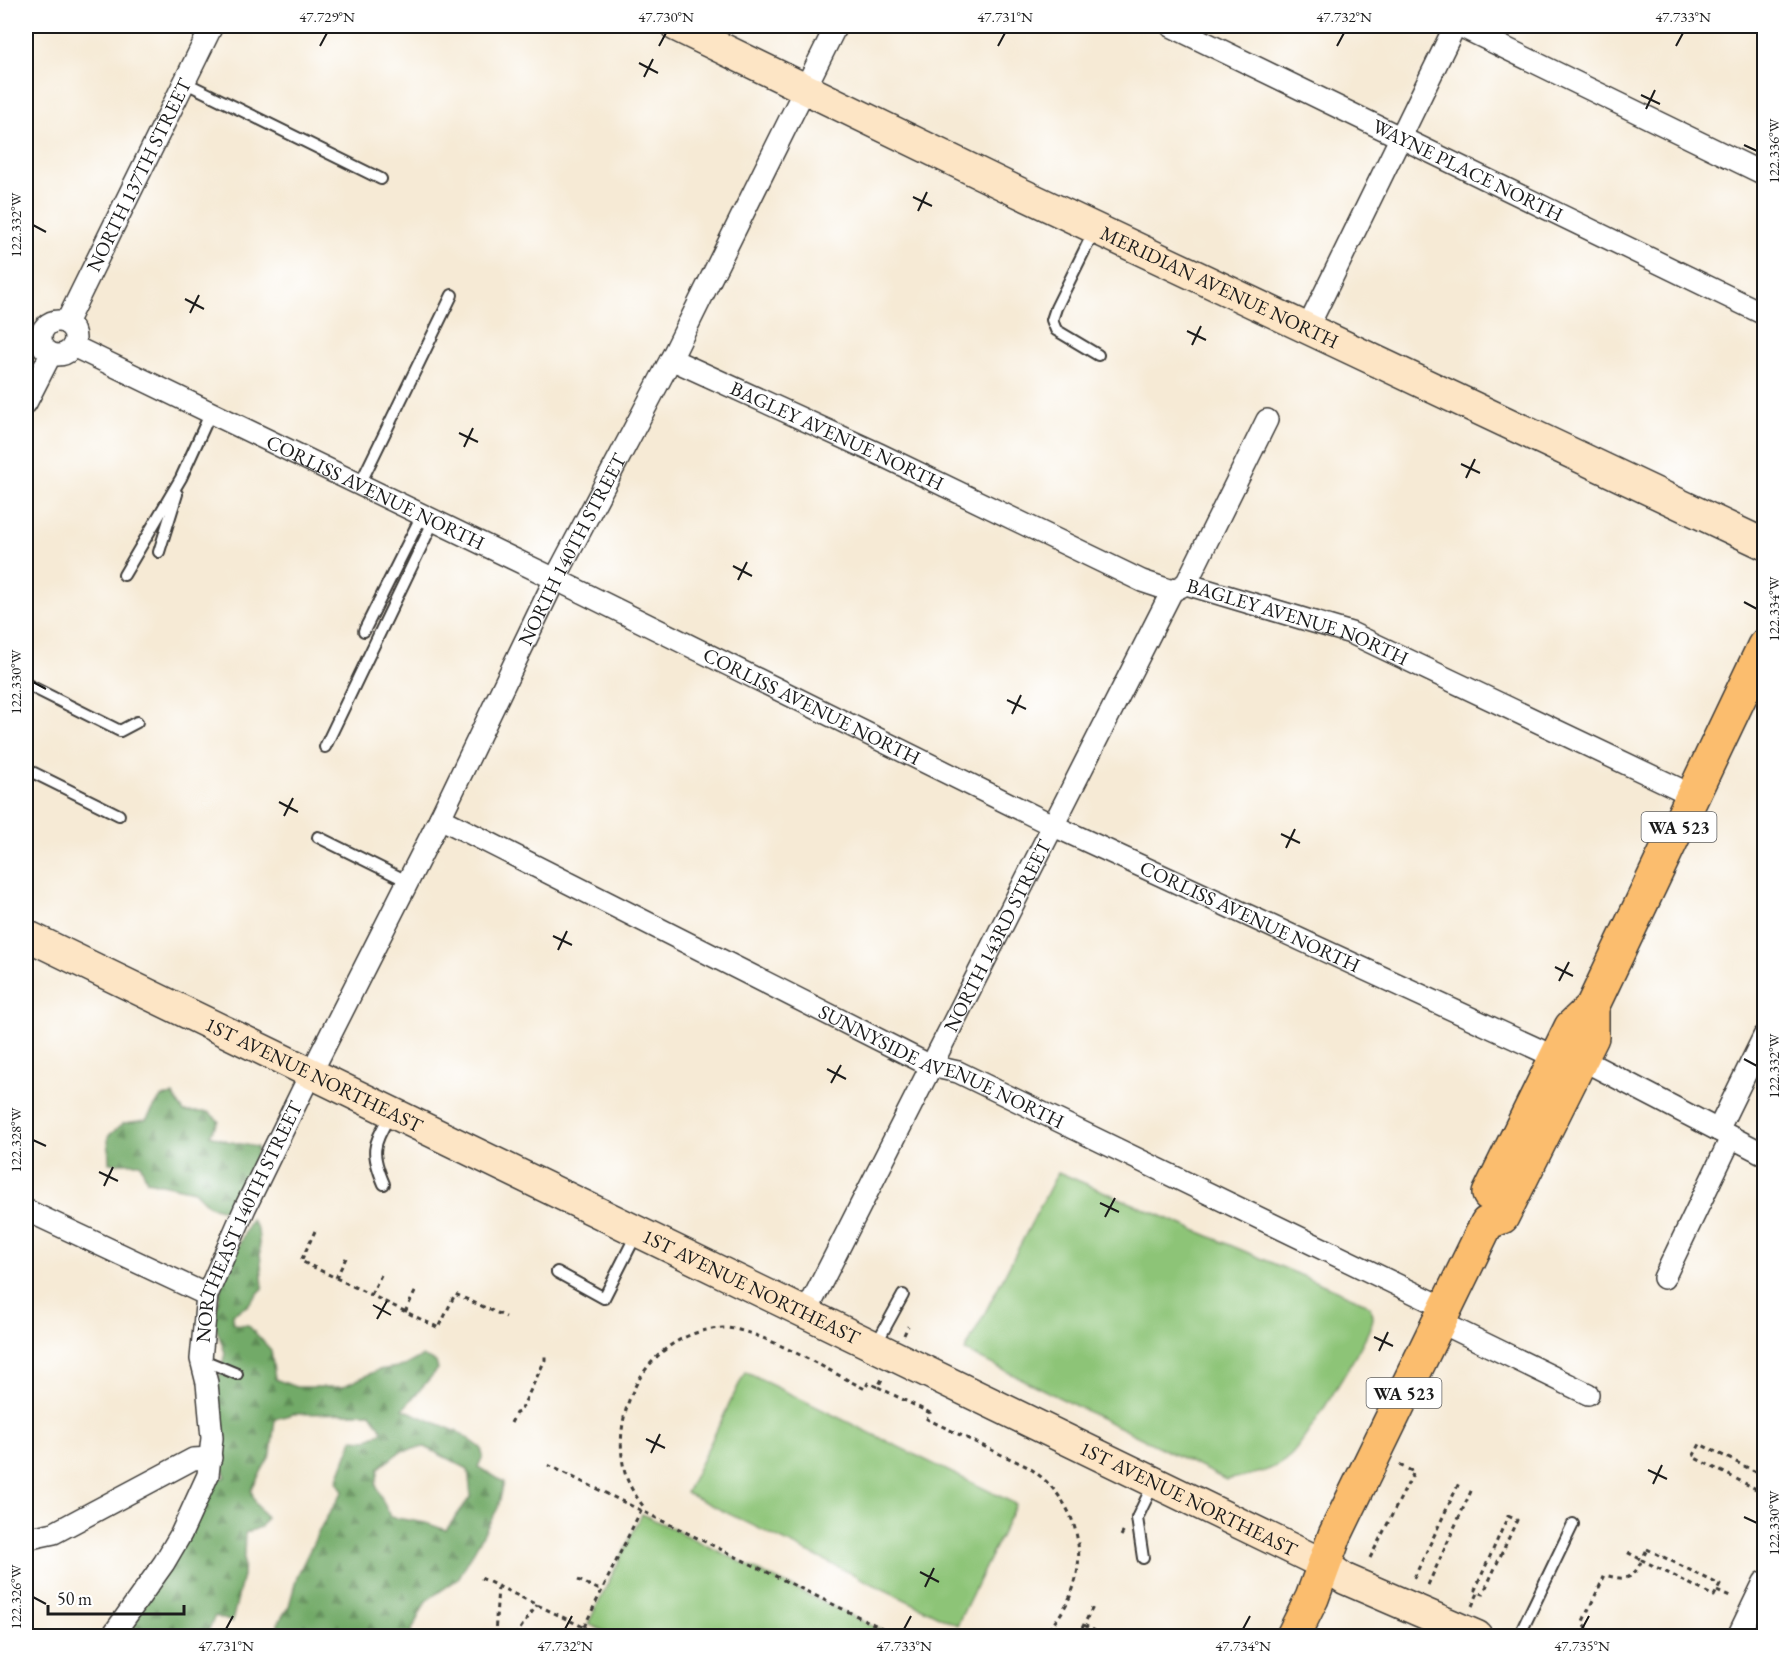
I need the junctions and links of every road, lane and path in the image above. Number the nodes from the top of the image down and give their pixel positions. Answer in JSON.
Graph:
{"nodes":[{"id":1,"x":212,"y":26,"type":"edge"},
{"id":2,"x":676,"y":26,"type":"edge"},
{"id":3,"x":836,"y":26,"type":"edge"},
{"id":4,"x":1171,"y":26,"type":"edge"},
{"id":5,"x":1455,"y":26,"type":"edge"},
{"id":6,"x":1460,"y":26,"type":"edge"},
{"id":7,"x":184,"y":82,"type":"junction"},
{"id":8,"x":804,"y":87,"type":"junction"},
{"id":9,"x":1401,"y":137,"type":"junction"},
{"id":10,"x":1764,"y":174,"type":"edge"},
{"id":11,"x":381,"y":178,"type":"dead end"},
{"id":12,"x":1095,"y":228,"type":"junction"},
{"id":13,"x":452,"y":296,"type":"dead end"},
{"id":14,"x":1764,"y":314,"type":"edge"},
{"id":15,"x":66,"y":323,"type":"junction"},
{"id":16,"x":34,"y":326,"type":"edge"},
{"id":17,"x":1307,"y":329,"type":"junction"},
{"id":18,"x":73,"y":346,"type":"junction"},
{"id":19,"x":51,"y":354,"type":"junction"},
{"id":20,"x":1098,"y":355,"type":"dead end"},
{"id":21,"x":671,"y":359,"type":"junction"},
{"id":22,"x":26,"y":403,"type":"edge"},
{"id":23,"x":211,"y":412,"type":"junction"},
{"id":24,"x":1267,"y":420,"type":"dead end"},
{"id":25,"x":181,"y":478,"type":"junction"},
{"id":26,"x":360,"y":484,"type":"junction"},
{"id":27,"x":428,"y":517,"type":"junction"},
{"id":28,"x":1764,"y":544,"type":"edge"},
{"id":29,"x":159,"y":552,"type":"dead end"},
{"id":30,"x":124,"y":575,"type":"dead end"},
{"id":31,"x":555,"y":579,"type":"junction"},
{"id":32,"x":1179,"y":587,"type":"junction"},
{"id":33,"x":364,"y":631,"type":"dead end"},
{"id":34,"x":1764,"y":646,"type":"edge"},
{"id":35,"x":26,"y":684,"type":"edge"},
{"id":36,"x":136,"y":722,"type":"dead end"},
{"id":37,"x":325,"y":747,"type":"dead end"},
{"id":38,"x":26,"y":769,"type":"edge"},
{"id":39,"x":1694,"y":796,"type":"junction"},
{"id":40,"x":119,"y":815,"type":"dead end"},
{"id":41,"x":440,"y":818,"type":"junction"},
{"id":42,"x":1052,"y":825,"type":"junction"},
{"id":43,"x":318,"y":837,"type":"dead end"},
{"id":44,"x":407,"y":881,"type":"junction"},
{"id":45,"x":26,"y":935,"type":"edge"},
{"id":46,"x":1764,"y":1035,"type":"edge"},
{"id":47,"x":1568,"y":1058,"type":"junction"},
{"id":48,"x":931,"y":1066,"type":"junction"},
{"id":49,"x":311,"y":1073,"type":"junction"},
{"id":50,"x":392,"y":1112,"type":"junction"},
{"id":51,"x":1725,"y":1134,"type":"junction"},
{"id":52,"x":1764,"y":1154,"type":"edge"},
{"id":53,"x":384,"y":1185,"type":"dead end"},
{"id":54,"x":26,"y":1210,"type":"edge"},
{"id":55,"x":315,"y":1232,"type":"dead end"},
{"id":56,"x":638,"y":1232,"type":"junction"},
{"id":57,"x":347,"y":1256,"type":"dead end"},
{"id":58,"x":383,"y":1271,"type":"dead end"},
{"id":59,"x":557,"y":1272,"type":"dead end"},
{"id":60,"x":336,"y":1278,"type":"junction"},
{"id":61,"x":1664,"y":1278,"type":"dead end"},
{"id":62,"x":416,"y":1290,"type":"dead end"},
{"id":63,"x":207,"y":1295,"type":"junction"},
{"id":64,"x":371,"y":1295,"type":"junction"},
{"id":65,"x":903,"y":1295,"type":"dead end"},
{"id":66,"x":405,"y":1312,"type":"junction"},
{"id":67,"x":806,"y":1313,"type":"junction"},
{"id":68,"x":1442,"y":1315,"type":"junction"},
{"id":69,"x":506,"y":1317,"type":"dead end"},
{"id":70,"x":1764,"y":1346,"type":"edge"},
{"id":71,"x":544,"y":1356,"type":"dead end"},
{"id":72,"x":881,"y":1358,"type":"junction"},
{"id":73,"x":201,"y":1359,"type":"junction"},
{"id":74,"x":1764,"y":1360,"type":"edge"},
{"id":75,"x":544,"y":1362,"type":"junction"},
{"id":76,"x":549,"y":1365,"type":"dead end"},
{"id":77,"x":237,"y":1374,"type":"dead end"},
{"id":78,"x":878,"y":1387,"type":"junction"},
{"id":79,"x":1588,"y":1394,"type":"dead end"},
{"id":80,"x":512,"y":1423,"type":"dead end"},
{"id":81,"x":211,"y":1458,"type":"junction"},
{"id":82,"x":548,"y":1465,"type":"dead end"},
{"id":83,"x":1399,"y":1465,"type":"dead end"},
{"id":84,"x":1764,"y":1476,"type":"edge"},
{"id":85,"x":1155,"y":1482,"type":"junction"},
{"id":86,"x":1459,"y":1483,"type":"dead end"},
{"id":87,"x":1472,"y":1489,"type":"dead end"},
{"id":88,"x":1764,"y":1492,"type":"edge"},
{"id":89,"x":640,"y":1512,"type":"junction"},
{"id":90,"x":1573,"y":1524,"type":"dead end"},
{"id":91,"x":26,"y":1539,"type":"edge"},
{"id":92,"x":1625,"y":1551,"type":"dead end"},
{"id":93,"x":1143,"y":1558,"type":"dead end"},
{"id":94,"x":1370,"y":1558,"type":"dead end"},
{"id":95,"x":1642,"y":1560,"type":"junction"},
{"id":96,"x":1325,"y":1565,"type":"junction"},
{"id":97,"x":481,"y":1578,"type":"dead end"},
{"id":98,"x":1414,"y":1578,"type":"dead end"},
{"id":99,"x":578,"y":1580,"type":"dead end"},
{"id":100,"x":1764,"y":1582,"type":"edge"},
{"id":101,"x":1428,"y":1585,"type":"dead end"},
{"id":102,"x":498,"y":1586,"type":"junction"},
{"id":103,"x":602,"y":1591,"type":"junction"},
{"id":104,"x":1479,"y":1591,"type":"junction"},
{"id":105,"x":1717,"y":1591,"type":"junction"},
{"id":106,"x":1732,"y":1598,"type":"dead end"},
{"id":107,"x":537,"y":1605,"type":"junction"},
{"id":108,"x":1094,"y":1605,"type":"dead end"},
{"id":109,"x":1472,"y":1606,"type":"dead end"},
{"id":110,"x":1084,"y":1625,"type":"junction"},
{"id":111,"x":584,"y":1628,"type":"junction"},
{"id":112,"x":1095,"y":1630,"type":"dead end"},
{"id":113,"x":1589,"y":1631,"type":"junction"},
{"id":114,"x":112,"y":1636,"type":"edge"},
{"id":115,"x":495,"y":1636,"type":"edge"},
{"id":116,"x":514,"y":1636,"type":"edge"},
{"id":117,"x":602,"y":1636,"type":"edge"},
{"id":118,"x":898,"y":1636,"type":"edge"},
{"id":119,"x":1042,"y":1636,"type":"edge"},
{"id":120,"x":1078,"y":1636,"type":"edge"},
{"id":121,"x":1278,"y":1636,"type":"edge"},
{"id":122,"x":1293,"y":1636,"type":"edge"},
{"id":123,"x":1477,"y":1636,"type":"edge"},
{"id":124,"x":1519,"y":1636,"type":"edge"},
{"id":125,"x":1586,"y":1636,"type":"edge"},
{"id":126,"x":1599,"y":1636,"type":"edge"},
{"id":127,"x":1738,"y":1636,"type":"edge"}],
"edges":[{"from":1,"to":7,"type":"street","name":"NORTH 137TH STREET"},
{"from":2,"to":8,"type":"street","name":"MERIDIAN AVENUE NORTH"},
{"from":3,"to":8,"type":"street","name":"NORTH 140TH STREET"},
{"from":4,"to":9,"type":"street","name":"WAYNE PLACE NORTH"},
{"from":5,"to":9,"type":"street"},
{"from":6,"to":10,"type":"street"},
{"from":7,"to":11,"type":"lane"},
{"from":7,"to":15,"type":"street","name":"NORTH 137TH STREET"},
{"from":8,"to":12,"type":"street","name":"MERIDIAN AVENUE NORTH"},
{"from":8,"to":21,"type":"street","name":"NORTH 140TH STREET"},
{"from":9,"to":14,"type":"street","name":"WAYNE PLACE NORTH"},
{"from":9,"to":17,"type":"street"},
{"from":12,"to":17,"type":"street","name":"MERIDIAN AVENUE NORTH"},
{"from":12,"to":20,"type":"lane"},
{"from":13,"to":26,"type":"lane"},
{"from":15,"to":16,"type":"street"},
{"from":15,"to":18,"type":"street"},
{"from":16,"to":19,"type":"street"},
{"from":17,"to":28,"type":"street","name":"MERIDIAN AVENUE NORTH"},
{"from":18,"to":19,"type":"street"},
{"from":18,"to":23,"type":"street","name":"CORLISS AVENUE NORTH"},
{"from":19,"to":22,"type":"street"},
{"from":21,"to":31,"type":"street","name":"NORTH 140TH STREET"},
{"from":21,"to":32,"type":"street","name":"BAGLEY AVENUE NORTH"},
{"from":23,"to":25,"type":"lane"},
{"from":23,"to":26,"type":"street","name":"CORLISS AVENUE NORTH"},
{"from":24,"to":32,"type":"street","name":"NORTH 143RD STREET"},
{"from":25,"to":29,"type":"lane"},
{"from":25,"to":30,"type":"lane"},
{"from":26,"to":27,"type":"street","name":"CORLISS AVENUE NORTH"},
{"from":27,"to":31,"type":"street","name":"CORLISS AVENUE NORTH"},
{"from":27,"to":33,"type":"lane"},
{"from":27,"to":37,"type":"lane"},
{"from":31,"to":41,"type":"street","name":"NORTH 140TH STREET"},
{"from":31,"to":42,"type":"street","name":"CORLISS AVENUE NORTH"},
{"from":32,"to":39,"type":"street","name":"BAGLEY AVENUE NORTH"},
{"from":32,"to":42,"type":"street","name":"NORTH 143RD STREET"},
{"from":34,"to":39,"type":"main road","number":"WA 523"},
{"from":35,"to":36,"type":"lane"},
{"from":38,"to":40,"type":"lane"},
{"from":39,"to":47,"type":"main road","number":"WA 523"},
{"from":41,"to":44,"type":"street","name":"NORTH 140TH STREET"},
{"from":41,"to":48,"type":"street","name":"SUNNYSIDE AVENUE NORTH"},
{"from":42,"to":47,"type":"street","name":"CORLISS AVENUE NORTH"},
{"from":42,"to":48,"type":"street","name":"NORTH 143RD STREET"},
{"from":43,"to":44,"type":"lane"},
{"from":44,"to":49,"type":"street","name":"NORTH 140TH STREET"},
{"from":45,"to":49,"type":"street","name":"1ST AVENUE NORTHEAST"},
{"from":46,"to":51,"type":"street"},
{"from":47,"to":51,"type":"street","name":"CORLISS AVENUE NORTH"},
{"from":47,"to":68,"type":"main road","number":"WA 523"},
{"from":48,"to":67,"type":"street","name":"NORTH 143RD STREET"},
{"from":48,"to":68,"type":"street","name":"SUNNYSIDE AVENUE NORTH"},
{"from":49,"to":50,"type":"street","name":"1ST AVENUE NORTHEAST"},
{"from":49,"to":63,"type":"street","name":"NORTHEAST 140TH STREET"},
{"from":50,"to":53,"type":"lane"},
{"from":50,"to":56,"type":"street","name":"1ST AVENUE NORTHEAST"},
{"from":51,"to":52,"type":"street","name":"CORLISS AVENUE NORTH"},
{"from":51,"to":61,"type":"street"},
{"from":54,"to":63,"type":"street"},
{"from":55,"to":60,"type":"path"},
{"from":56,"to":59,"type":"lane"},
{"from":56,"to":67,"type":"street","name":"1ST AVENUE NORTHEAST"},
{"from":57,"to":60,"type":"path"},
{"from":58,"to":64,"type":"path"},
{"from":60,"to":64,"type":"path"},
{"from":62,"to":66,"type":"path"},
{"from":63,"to":73,"type":"street","name":"NORTHEAST 140TH STREET"},
{"from":64,"to":66,"type":"path"},
{"from":65,"to":72,"type":"lane"},
{"from":66,"to":69,"type":"path"},
{"from":67,"to":72,"type":"street","name":"1ST AVENUE NORTHEAST"},
{"from":68,"to":79,"type":"street","name":"SUNNYSIDE AVENUE NORTH"},
{"from":68,"to":96,"type":"main road","number":"WA 523"},
{"from":70,"to":74,"type":"path"},
{"from":71,"to":75,"type":"path"},
{"from":72,"to":78,"type":"path"},
{"from":72,"to":85,"type":"street","name":"1ST AVENUE NORTHEAST"},
{"from":73,"to":77,"type":"lane"},
{"from":73,"to":81,"type":"street","name":"NORTHEAST 140TH STREET"},
{"from":75,"to":76,"type":"path"},
{"from":75,"to":80,"type":"path"},
{"from":78,"to":89,"type":"path"},
{"from":78,"to":119,"type":"path"},
{"from":81,"to":91,"type":"street"},
{"from":81,"to":114,"type":"street","name":"NORTHEAST 140TH STREET"},
{"from":82,"to":89,"type":"path"},
{"from":83,"to":94,"type":"path"},
{"from":84,"to":88,"type":"path"},
{"from":85,"to":93,"type":"lane"},
{"from":85,"to":96,"type":"street","name":"1ST AVENUE NORTHEAST"},
{"from":86,"to":98,"type":"path"},
{"from":87,"to":101,"type":"path"},
{"from":89,"to":103,"type":"path"},
{"from":89,"to":118,"type":"path"},
{"from":90,"to":124,"type":"lane"},
{"from":92,"to":95,"type":"path"},
{"from":95,"to":105,"type":"path"},
{"from":95,"to":105,"type":"path"},
{"from":95,"to":113,"type":"path"},
{"from":96,"to":121,"type":"main road","number":"WA 523"},
{"from":96,"to":122,"type":"main road","number":"WA 523"},
{"from":96,"to":123,"type":"street","name":"1ST AVENUE NORTHEAST"},
{"from":97,"to":102,"type":"path"},
{"from":99,"to":103,"type":"path"},
{"from":100,"to":127,"type":"street"},
{"from":102,"to":107,"type":"path"},
{"from":102,"to":115,"type":"path"},
{"from":103,"to":111,"type":"path"},
{"from":104,"to":104,"type":"path"},
{"from":104,"to":109,"type":"path"},
{"from":105,"to":106,"type":"path"},
{"from":107,"to":111,"type":"path"},
{"from":107,"to":116,"type":"path"},
{"from":108,"to":110,"type":"path"},
{"from":110,"to":112,"type":"path"},
{"from":110,"to":120,"type":"path"},
{"from":111,"to":117,"type":"path"},
{"from":113,"to":125,"type":"path"},
{"from":113,"to":126,"type":"path"}]}
